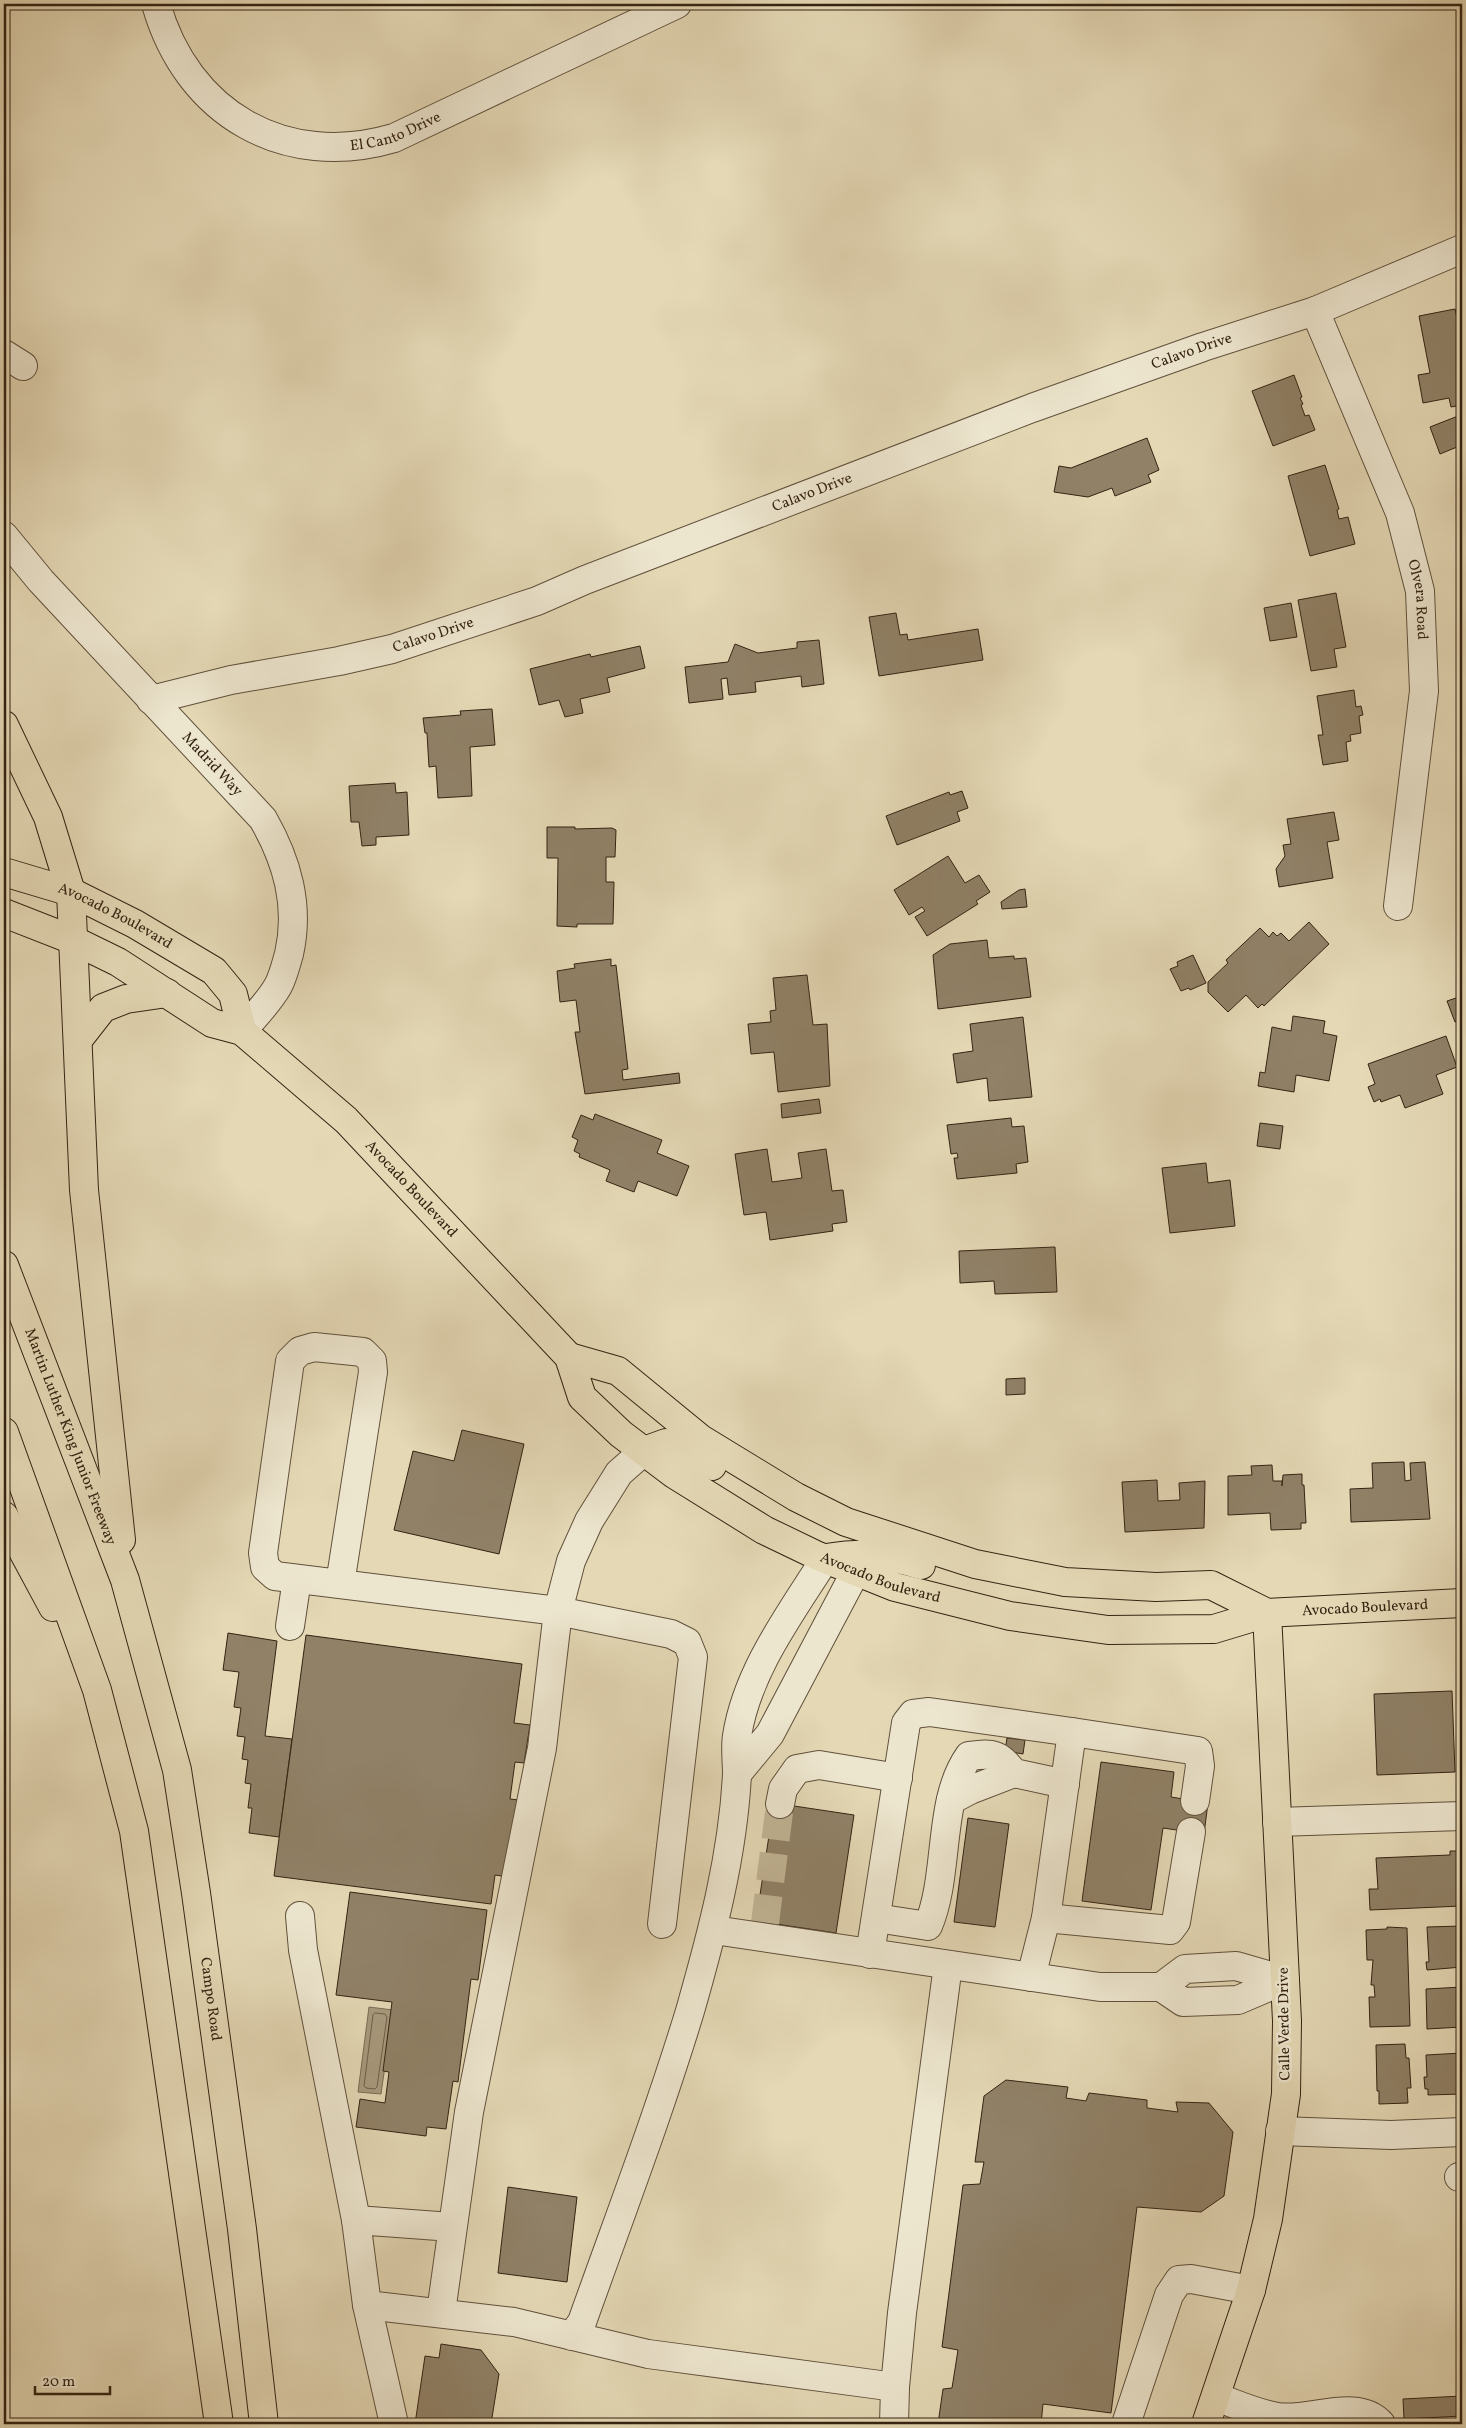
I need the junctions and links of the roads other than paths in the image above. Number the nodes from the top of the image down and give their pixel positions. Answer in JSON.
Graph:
{"nodes":[{"id":1,"x":156,"y":4,"type":"edge"},
{"id":2,"x":678,"y":4,"type":"edge"},
{"id":3,"x":1462,"y":249,"type":"edge"},
{"id":4,"x":1315,"y":311,"type":"junction"},
{"id":5,"x":4,"y":536,"type":"edge"},
{"id":6,"x":151,"y":700,"type":"junction"},
{"id":7,"x":4,"y":725,"type":"edge"},
{"id":8,"x":4,"y":872,"type":"edge"},
{"id":9,"x":71,"y":892,"type":"junction"},
{"id":10,"x":1398,"y":906,"type":"dead end"},
{"id":11,"x":4,"y":913,"type":"edge"},
{"id":12,"x":73,"y":940,"type":"junction"},
{"id":13,"x":167,"y":993,"type":"junction"},
{"id":14,"x":242,"y":1031,"type":"junction"},
{"id":15,"x":78,"y":1040,"type":"junction"},
{"id":16,"x":4,"y":1265,"type":"edge"},
{"id":17,"x":568,"y":1357,"type":"junction"},
{"id":18,"x":4,"y":1432,"type":"edge"},
{"id":19,"x":644,"y":1451,"type":"junction"},
{"id":20,"x":796,"y":1496,"type":"junction"},
{"id":21,"x":4,"y":1516,"type":"edge"},
{"id":22,"x":825,"y":1558,"type":"junction"},
{"id":23,"x":856,"y":1571,"type":"junction"},
{"id":24,"x":1017,"y":1573,"type":"junction"},
{"id":25,"x":296,"y":1579,"type":"junction"},
{"id":26,"x":125,"y":1580,"type":"junction"},
{"id":27,"x":340,"y":1584,"type":"junction"},
{"id":28,"x":1462,"y":1603,"type":"edge"},
{"id":29,"x":558,"y":1612,"type":"junction"},
{"id":30,"x":1267,"y":1613,"type":"junction"},
{"id":31,"x":290,"y":1626,"type":"dead end"},
{"id":32,"x":97,"y":1690,"type":"junction"},
{"id":33,"x":1072,"y":1732,"type":"junction"},
{"id":34,"x":737,"y":1774,"type":"junction"},
{"id":35,"x":898,"y":1778,"type":"junction"},
{"id":36,"x":1065,"y":1784,"type":"junction"},
{"id":37,"x":1195,"y":1801,"type":"dead end"},
{"id":38,"x":780,"y":1804,"type":"tunnel mouth"},
{"id":39,"x":1462,"y":1816,"type":"edge"},
{"id":40,"x":1277,"y":1822,"type":"junction"},
{"id":41,"x":1190,"y":1832,"type":"dead end"},
{"id":42,"x":300,"y":1916,"type":"dead end"},
{"id":43,"x":876,"y":1918,"type":"junction"},
{"id":44,"x":1046,"y":1918,"type":"junction"},
{"id":45,"x":662,"y":1924,"type":"dead end"},
{"id":46,"x":714,"y":1930,"type":"junction"},
{"id":47,"x":870,"y":1954,"type":"junction"},
{"id":48,"x":948,"y":1966,"type":"junction"},
{"id":49,"x":1031,"y":1978,"type":"junction"},
{"id":50,"x":1285,"y":1980,"type":"junction"},
{"id":51,"x":1280,"y":2131,"type":"junction"},
{"id":52,"x":1462,"y":2132,"type":"edge"},
{"id":53,"x":356,"y":2220,"type":"junction"},
{"id":54,"x":452,"y":2227,"type":"junction"},
{"id":55,"x":1251,"y":2290,"type":"junction"},
{"id":56,"x":367,"y":2305,"type":"junction"},
{"id":57,"x":441,"y":2312,"type":"junction"},
{"id":58,"x":572,"y":2336,"type":"junction"},
{"id":59,"x":895,"y":2387,"type":"junction"},
{"id":60,"x":1216,"y":2398,"type":"junction"},
{"id":61,"x":219,"y":2424,"type":"edge"},
{"id":62,"x":264,"y":2424,"type":"edge"},
{"id":63,"x":394,"y":2424,"type":"edge"},
{"id":64,"x":894,"y":2424,"type":"edge"},
{"id":65,"x":1126,"y":2424,"type":"edge"},
{"id":66,"x":1206,"y":2424,"type":"edge"},
{"id":67,"x":1381,"y":2424,"type":"edge"}],
"edges":[{"from":1,"to":2,"type":"street","name":"El Canto Drive"},
{"from":3,"to":4,"type":"street","name":"Calavo Drive"},
{"from":4,"to":6,"type":"street","name":"Calavo Drive"},
{"from":4,"to":10,"type":"street","name":"Olvera Road"},
{"from":5,"to":6,"type":"street","name":"Madrid Way"},
{"from":6,"to":14,"type":"street","name":"Madrid Way"},
{"from":7,"to":9,"type":"main road"},
{"from":8,"to":9,"type":"main road","name":"Avocado Boulevard"},
{"from":9,"to":12,"type":"main road"},
{"from":9,"to":14,"type":"main road","name":"Avocado Boulevard"},
{"from":11,"to":12,"type":"main road","name":"Avocado Boulevard"},
{"from":12,"to":13,"type":"main road","name":"Avocado Boulevard"},
{"from":12,"to":15,"type":"main road"},
{"from":13,"to":14,"type":"main road","name":"Avocado Boulevard"},
{"from":13,"to":15,"type":"main road"},
{"from":14,"to":17,"type":"main road","name":"Avocado Boulevard"},
{"from":15,"to":26,"type":"main road"},
{"from":16,"to":26,"type":"main road","name":"Martin Luther King Junior Freeway"},
{"from":17,"to":19,"type":"main road","name":"Avocado Boulevard"},
{"from":17,"to":20,"type":"main road","name":"Avocado Boulevard"},
{"from":18,"to":32,"type":"main road"},
{"from":19,"to":20,"type":"main road"},
{"from":19,"to":22,"type":"main road","name":"Avocado Boulevard"},
{"from":19,"to":29,"type":"street"},
{"from":20,"to":24,"type":"main road","name":"Avocado Boulevard"},
{"from":21,"to":32,"type":"main road"},
{"from":22,"to":23,"type":"main road","name":"Avocado Boulevard"},
{"from":22,"to":24,"type":"main road"},
{"from":22,"to":34,"type":"street"},
{"from":23,"to":30,"type":"main road","name":"Avocado Boulevard"},
{"from":23,"to":34,"type":"street"},
{"from":24,"to":30,"type":"main road","name":"Avocado Boulevard"},
{"from":25,"to":27,"type":"street"},
{"from":25,"to":27,"type":"street"},
{"from":25,"to":31,"type":"street"},
{"from":26,"to":62,"type":"main road","name":"Campo Road"},
{"from":27,"to":29,"type":"street"},
{"from":28,"to":30,"type":"main road","name":"Avocado Boulevard"},
{"from":29,"to":45,"type":"street"},
{"from":29,"to":54,"type":"street"},
{"from":30,"to":40,"type":"main road","name":"Calle Verde Drive"},
{"from":32,"to":61,"type":"main road"},
{"from":33,"to":35,"type":"street"},
{"from":33,"to":36,"type":"street"},
{"from":33,"to":37,"type":"street"},
{"from":34,"to":46,"type":"street"},
{"from":35,"to":38,"type":"street"},
{"from":35,"to":43,"type":"street"},
{"from":36,"to":43,"type":"street"},
{"from":36,"to":44,"type":"street"},
{"from":39,"to":40,"type":"street"},
{"from":40,"to":50,"type":"main road","name":"Calle Verde Drive"},
{"from":41,"to":44,"type":"street"},
{"from":42,"to":53,"type":"street"},
{"from":43,"to":47,"type":"street"},
{"from":44,"to":49,"type":"street"},
{"from":46,"to":47,"type":"street"},
{"from":46,"to":58,"type":"street"},
{"from":47,"to":48,"type":"street"},
{"from":48,"to":49,"type":"street"},
{"from":48,"to":59,"type":"street"},
{"from":49,"to":50,"type":"street"},
{"from":50,"to":51,"type":"main road","name":"Calle Verde Drive"},
{"from":51,"to":52,"type":"street"},
{"from":51,"to":55,"type":"main road","name":"Calle Verde Drive"},
{"from":53,"to":54,"type":"street"},
{"from":53,"to":56,"type":"street"},
{"from":54,"to":57,"type":"street"},
{"from":55,"to":60,"type":"main road","name":"Calle Verde Drive"},
{"from":55,"to":65,"type":"street"},
{"from":56,"to":57,"type":"street"},
{"from":56,"to":63,"type":"street"},
{"from":57,"to":58,"type":"street"},
{"from":58,"to":59,"type":"street"},
{"from":59,"to":64,"type":"street"},
{"from":60,"to":66,"type":"main road","name":"Calle Verde Drive"},
{"from":60,"to":67,"type":"street"}]}
